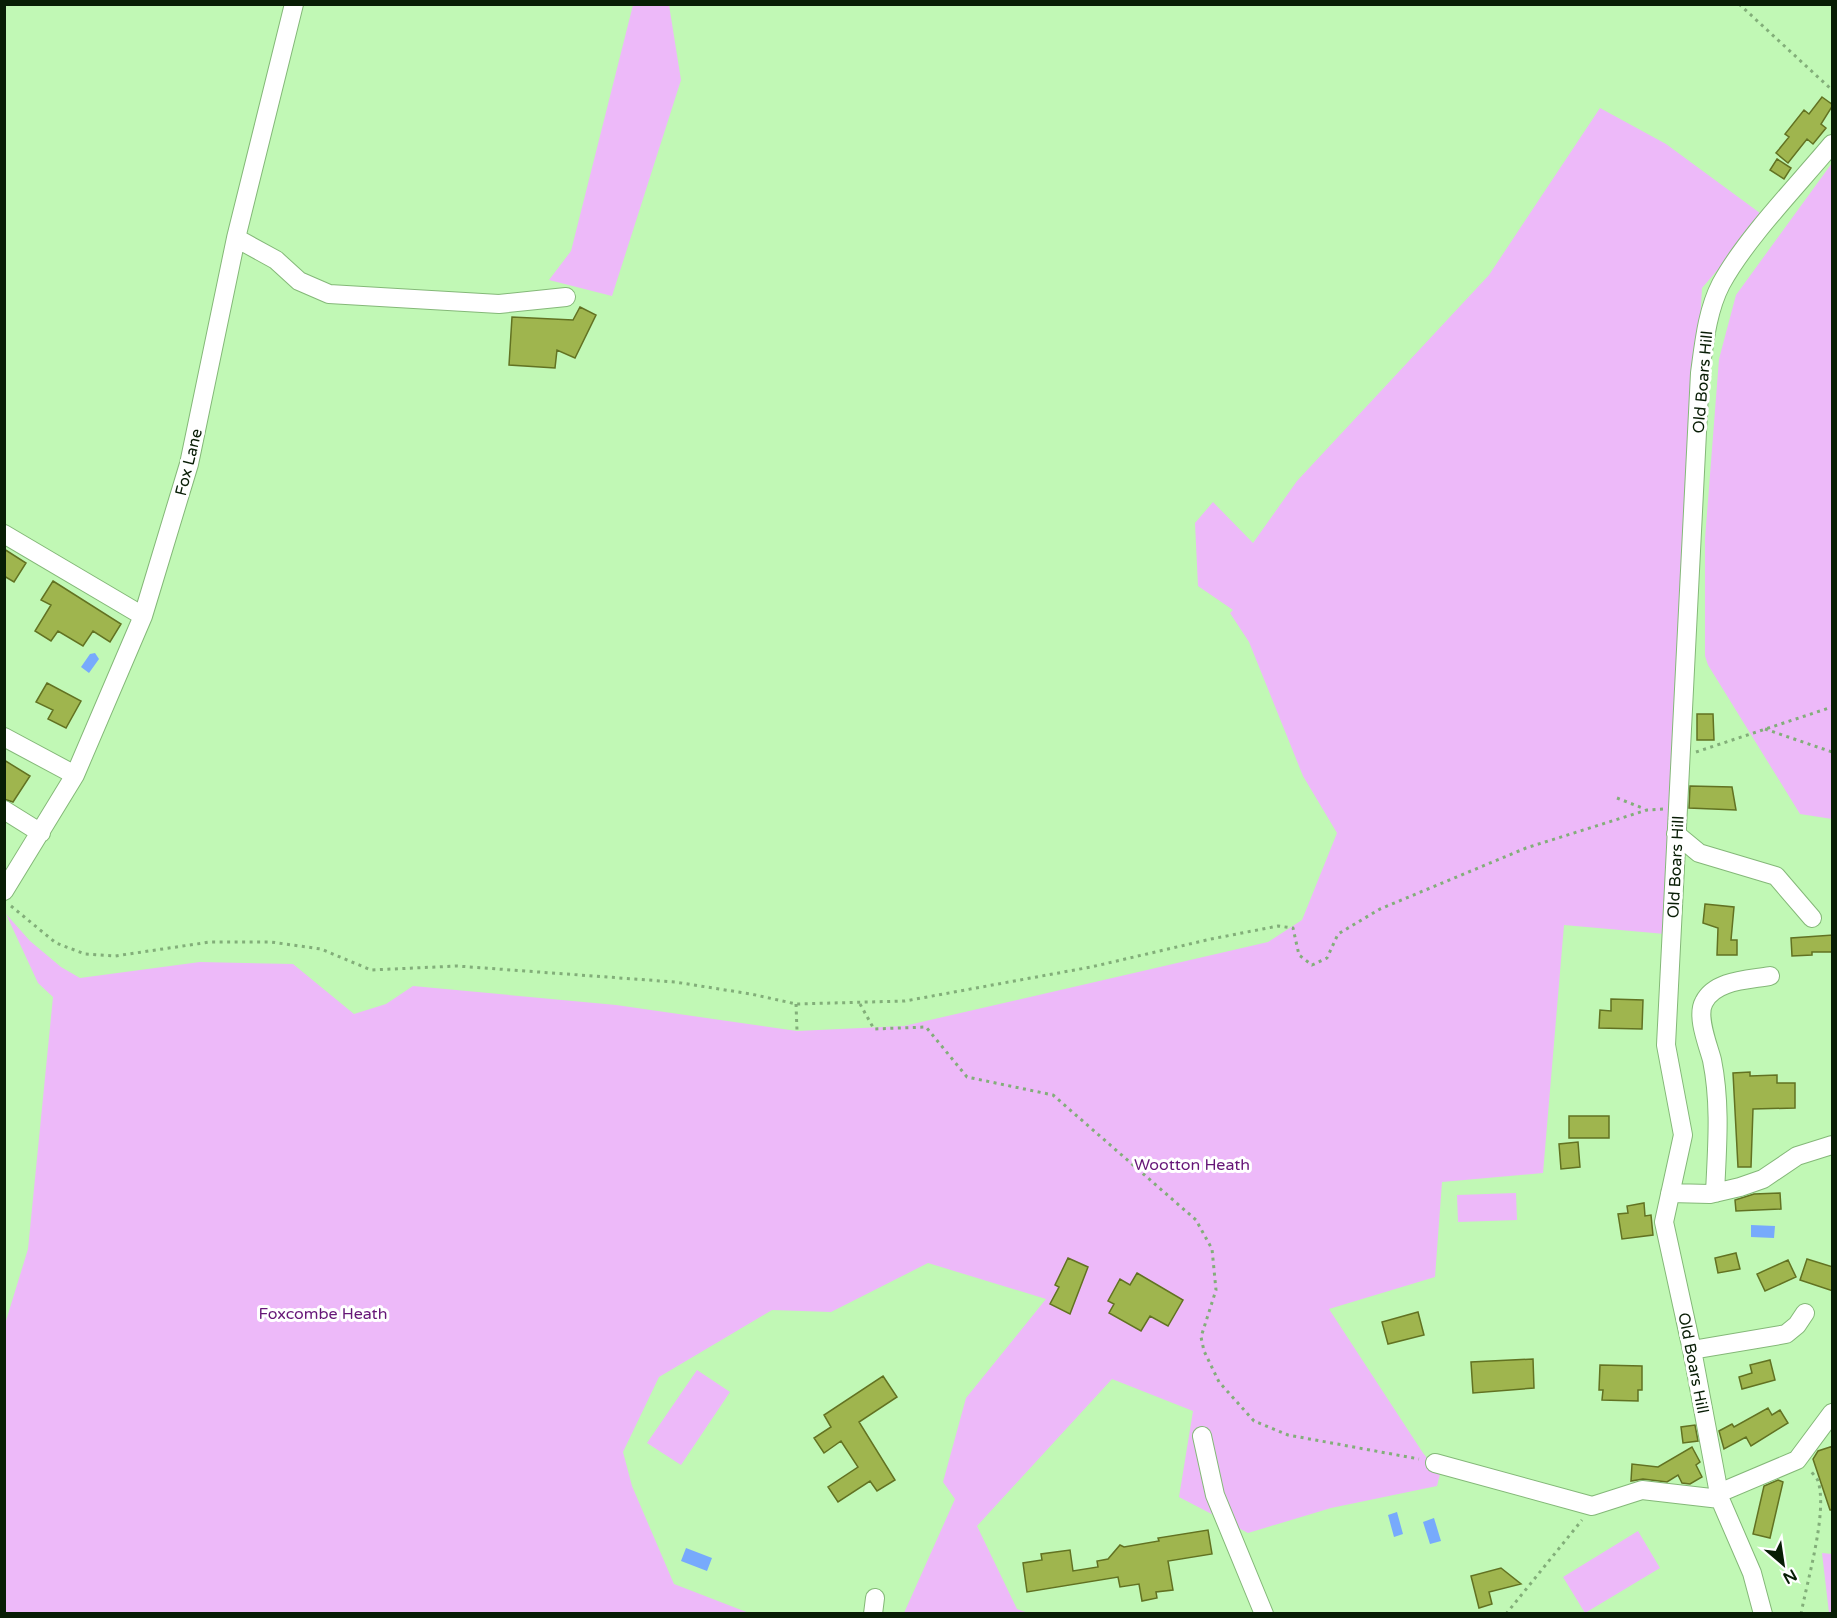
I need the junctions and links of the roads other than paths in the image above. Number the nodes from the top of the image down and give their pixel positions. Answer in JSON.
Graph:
{"nodes":[{"id":1,"x":294,"y":4,"type":"edge"},
{"id":2,"x":1833,"y":144,"type":"edge"},
{"id":3,"x":236,"y":238,"type":"junction"},
{"id":4,"x":566,"y":297,"type":"dead end"},
{"id":5,"x":4,"y":534,"type":"edge"},
{"id":6,"x":144,"y":615,"type":"junction"},
{"id":7,"x":4,"y":737,"type":"edge"},
{"id":8,"x":75,"y":775,"type":"junction"},
{"id":9,"x":4,"y":810,"type":"edge"},
{"id":10,"x":41,"y":833,"type":"junction"},
{"id":11,"x":1677,"y":834,"type":"junction"},
{"id":12,"x":4,"y":891,"type":"edge"},
{"id":13,"x":1812,"y":918,"type":"dead end"},
{"id":14,"x":1770,"y":976,"type":"dead end"},
{"id":15,"x":1833,"y":1145,"type":"edge"},
{"id":16,"x":1670,"y":1193,"type":"junction"},
{"id":17,"x":1714,"y":1193,"type":"junction"},
{"id":18,"x":1805,"y":1313,"type":"dead end"},
{"id":19,"x":1692,"y":1350,"type":"junction"},
{"id":20,"x":1833,"y":1413,"type":"edge"},
{"id":21,"x":1202,"y":1436,"type":"dead end"},
{"id":22,"x":1435,"y":1463,"type":"road end"},
{"id":23,"x":1719,"y":1496,"type":"junction"},
{"id":24,"x":1264,"y":1614,"type":"edge"},
{"id":25,"x":1763,"y":1614,"type":"edge"}],
"edges":[{"from":1,"to":3,"type":"street","name":"Fox Lane"},
{"from":2,"to":11,"type":"street","name":"Old Boars Hill"},
{"from":3,"to":4,"type":"street"},
{"from":3,"to":6,"type":"street","name":"Fox Lane"},
{"from":5,"to":6,"type":"street"},
{"from":6,"to":8,"type":"street","name":"Fox Lane"},
{"from":7,"to":8,"type":"street"},
{"from":8,"to":10,"type":"street","name":"Fox Lane"},
{"from":9,"to":10,"type":"street"},
{"from":10,"to":12,"type":"street","name":"Fox Lane"},
{"from":11,"to":13,"type":"street"},
{"from":11,"to":16,"type":"street","name":"Old Boars Hill"},
{"from":14,"to":17,"type":"street"},
{"from":15,"to":17,"type":"street"},
{"from":16,"to":17,"type":"street"},
{"from":16,"to":19,"type":"street","name":"Old Boars Hill"},
{"from":18,"to":19,"type":"street"},
{"from":19,"to":23,"type":"street","name":"Old Boars Hill"},
{"from":20,"to":23,"type":"street"},
{"from":21,"to":24,"type":"street"},
{"from":22,"to":23,"type":"street"},
{"from":23,"to":25,"type":"street","name":"Old Boars Hill"}]}
